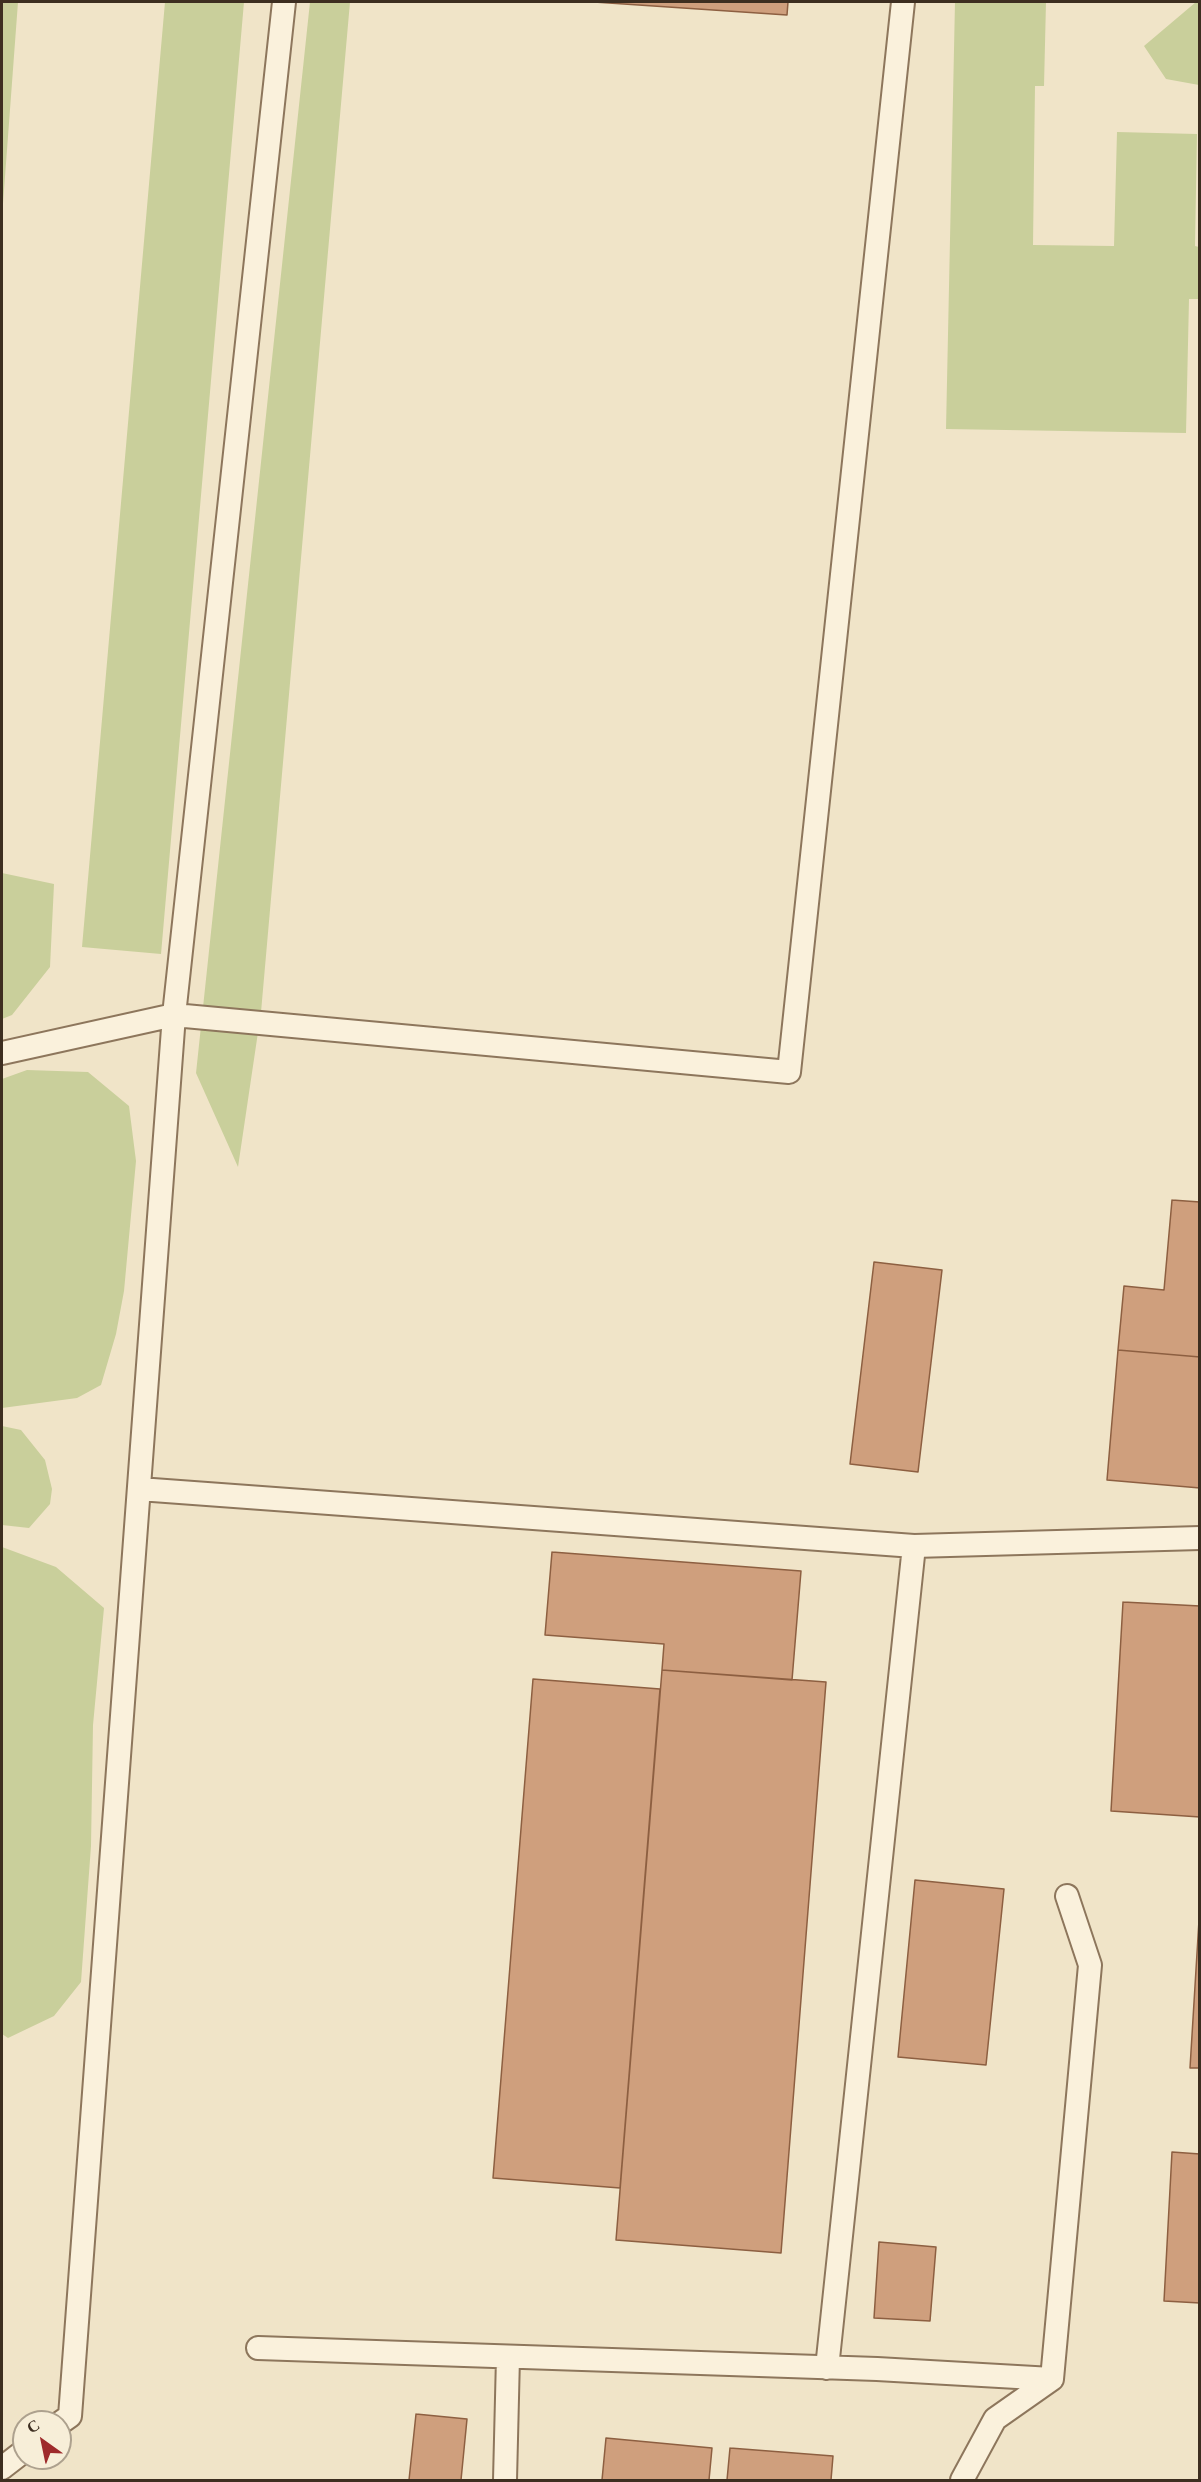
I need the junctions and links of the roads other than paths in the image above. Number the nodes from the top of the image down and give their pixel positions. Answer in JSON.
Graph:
{"nodes":[{"id":1,"x":284,"y":2,"type":"edge"},
{"id":2,"x":903,"y":2,"type":"edge"},
{"id":3,"x":174,"y":1015,"type":"junction"},
{"id":4,"x":2,"y":1053,"type":"edge"},
{"id":5,"x":139,"y":1489,"type":"junction"},
{"id":6,"x":1200,"y":1538,"type":"edge"},
{"id":7,"x":914,"y":1546,"type":"junction"},
{"id":8,"x":1067,"y":1896,"type":"dead end"},
{"id":9,"x":258,"y":2348,"type":"dead end"},
{"id":10,"x":508,"y":2357,"type":"junction"},
{"id":11,"x":827,"y":2368,"type":"junction"},
{"id":12,"x":1052,"y":2379,"type":"junction"},
{"id":13,"x":70,"y":2410,"type":"edge"},
{"id":14,"x":505,"y":2481,"type":"edge"},
{"id":15,"x":962,"y":2481,"type":"edge"}],
"edges":[{"from":1,"to":3,"type":"lane"},
{"from":2,"to":3,"type":"lane"},
{"from":3,"to":4,"type":"lane"},
{"from":3,"to":5,"type":"lane"},
{"from":5,"to":7,"type":"lane"},
{"from":5,"to":13,"type":"lane"},
{"from":6,"to":7,"type":"lane"},
{"from":7,"to":11,"type":"lane"},
{"from":8,"to":12,"type":"lane"},
{"from":9,"to":10,"type":"lane"},
{"from":10,"to":11,"type":"lane"},
{"from":10,"to":14,"type":"lane"},
{"from":11,"to":12,"type":"lane"},
{"from":12,"to":15,"type":"lane"}]}
